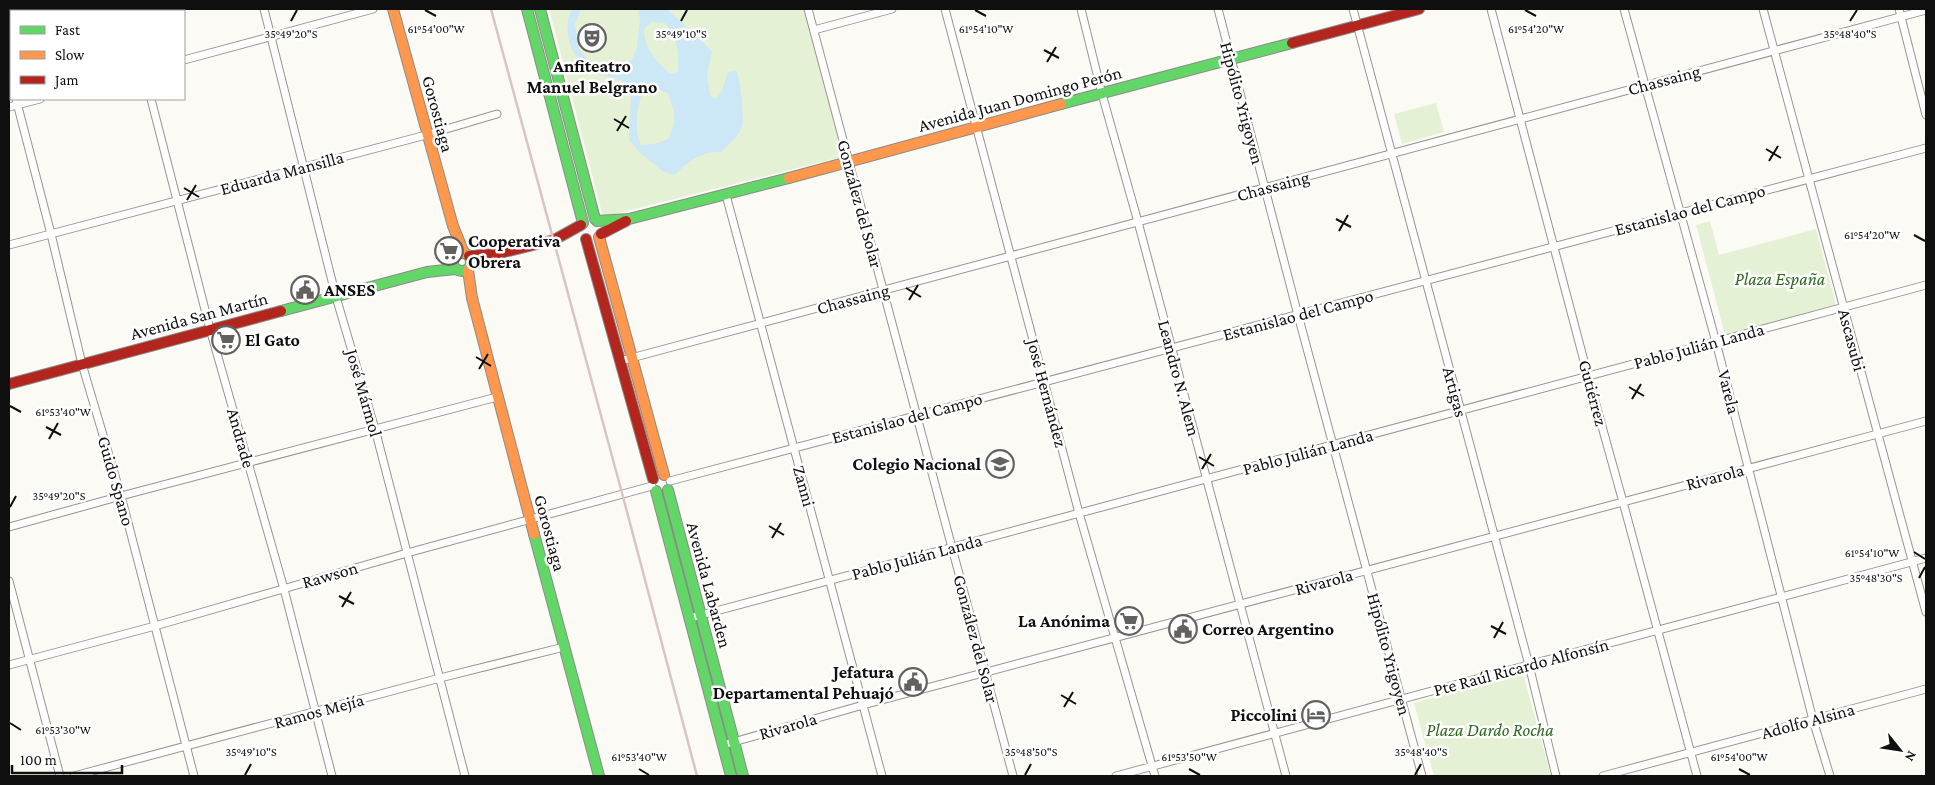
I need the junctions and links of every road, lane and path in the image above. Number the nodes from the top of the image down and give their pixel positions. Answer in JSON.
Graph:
{"nodes":[{"id":1,"x":264,"y":9,"type":"edge"},
{"id":2,"x":374,"y":9,"type":"edge"},
{"id":3,"x":393,"y":9,"type":"edge"},
{"id":4,"x":527,"y":9,"type":"edge"},
{"id":5,"x":540,"y":9,"type":"edge"},
{"id":6,"x":808,"y":9,"type":"edge"},
{"id":7,"x":892,"y":9,"type":"edge"},
{"id":8,"x":946,"y":9,"type":"edge"},
{"id":9,"x":1082,"y":9,"type":"edge"},
{"id":10,"x":1218,"y":9,"type":"edge"},
{"id":11,"x":1353,"y":9,"type":"edge"},
{"id":12,"x":1419,"y":9,"type":"edge"},
{"id":13,"x":1491,"y":9,"type":"edge"},
{"id":14,"x":1624,"y":9,"type":"edge"},
{"id":15,"x":1763,"y":9,"type":"edge"},
{"id":16,"x":1926,"y":10,"type":"edge"},
{"id":17,"x":1900,"y":13,"type":"edge"},
{"id":18,"x":1357,"y":26,"type":"junction"},
{"id":19,"x":814,"y":30,"type":"junction"},
{"id":20,"x":271,"y":36,"type":"junction"},
{"id":21,"x":1774,"y":50,"type":"junction"},
{"id":22,"x":185,"y":60,"type":"edge"},
{"id":23,"x":1231,"y":60,"type":"junction"},
{"id":24,"x":1646,"y":85,"type":"junction"},
{"id":25,"x":1102,"y":94,"type":"junction"},
{"id":26,"x":32,"y":100,"type":"edge"},
{"id":27,"x":151,"y":100,"type":"edge"},
{"id":28,"x":16,"y":102,"type":"edge"},
{"id":29,"x":9,"y":107,"type":"edge"},
{"id":30,"x":497,"y":114,"type":"dead end"},
{"id":31,"x":1926,"y":115,"type":"edge"},
{"id":32,"x":1520,"y":119,"type":"junction"},
{"id":33,"x":977,"y":126,"type":"junction"},
{"id":34,"x":426,"y":135,"type":"junction"},
{"id":35,"x":1926,"y":148,"type":"edge"},
{"id":36,"x":1391,"y":154,"type":"junction"},
{"id":37,"x":849,"y":162,"type":"junction"},
{"id":38,"x":305,"y":167,"type":"junction"},
{"id":39,"x":1809,"y":178,"type":"junction"},
{"id":40,"x":1265,"y":188,"type":"junction"},
{"id":41,"x":726,"y":195,"type":"junction"},
{"id":42,"x":178,"y":200,"type":"junction"},
{"id":43,"x":1680,"y":212,"type":"junction"},
{"id":44,"x":629,"y":219,"type":"junction"},
{"id":45,"x":596,"y":220,"type":"junction"},
{"id":46,"x":1138,"y":222,"type":"junction"},
{"id":47,"x":582,"y":224,"type":"junction"},
{"id":48,"x":51,"y":234,"type":"junction"},
{"id":49,"x":600,"y":235,"type":"junction"},
{"id":50,"x":562,"y":237,"type":"junction"},
{"id":51,"x":585,"y":238,"type":"junction"},
{"id":52,"x":9,"y":245,"type":"edge"},
{"id":53,"x":1555,"y":247,"type":"junction"},
{"id":54,"x":1012,"y":256,"type":"junction"},
{"id":55,"x":462,"y":262,"type":"junction"},
{"id":56,"x":1426,"y":281,"type":"junction"},
{"id":57,"x":1926,"y":285,"type":"edge"},
{"id":58,"x":883,"y":291,"type":"junction"},
{"id":59,"x":336,"y":297,"type":"junction"},
{"id":60,"x":1843,"y":308,"type":"junction"},
{"id":61,"x":1298,"y":315,"type":"junction"},
{"id":62,"x":761,"y":324,"type":"junction"},
{"id":63,"x":210,"y":330,"type":"junction"},
{"id":64,"x":1716,"y":342,"type":"junction"},
{"id":65,"x":1171,"y":348,"type":"junction"},
{"id":66,"x":632,"y":358,"type":"junction"},
{"id":67,"x":620,"y":361,"type":"junction"},
{"id":68,"x":82,"y":364,"type":"junction"},
{"id":69,"x":1588,"y":376,"type":"junction"},
{"id":70,"x":1044,"y":382,"type":"junction"},
{"id":71,"x":9,"y":384,"type":"edge"},
{"id":72,"x":497,"y":397,"type":"junction"},
{"id":73,"x":1460,"y":411,"type":"junction"},
{"id":74,"x":917,"y":415,"type":"junction"},
{"id":75,"x":1926,"y":421,"type":"edge"},
{"id":76,"x":375,"y":429,"type":"junction"},
{"id":77,"x":1877,"y":434,"type":"junction"},
{"id":78,"x":1333,"y":445,"type":"junction"},
{"id":79,"x":794,"y":449,"type":"junction"},
{"id":80,"x":248,"y":463,"type":"junction"},
{"id":81,"x":1748,"y":469,"type":"junction"},
{"id":82,"x":1207,"y":479,"type":"junction"},
{"id":83,"x":667,"y":482,"type":"junction"},
{"id":84,"x":654,"y":485,"type":"junction"},
{"id":85,"x":121,"y":496,"type":"junction"},
{"id":86,"x":1624,"y":502,"type":"junction"},
{"id":87,"x":1079,"y":514,"type":"junction"},
{"id":88,"x":530,"y":520,"type":"junction"},
{"id":89,"x":9,"y":527,"type":"edge"},
{"id":90,"x":1493,"y":537,"type":"junction"},
{"id":91,"x":952,"y":548,"type":"junction"},
{"id":92,"x":407,"y":553,"type":"junction"},
{"id":93,"x":1926,"y":558,"type":"edge"},
{"id":94,"x":1914,"y":561,"type":"junction"},
{"id":95,"x":1367,"y":570,"type":"junction"},
{"id":96,"x":9,"y":581,"type":"edge"},
{"id":97,"x":829,"y":581,"type":"junction"},
{"id":98,"x":284,"y":589,"type":"junction"},
{"id":99,"x":1783,"y":597,"type":"junction"},
{"id":100,"x":1241,"y":604,"type":"junction"},
{"id":101,"x":1926,"y":612,"type":"edge"},
{"id":102,"x":695,"y":617,"type":"junction"},
{"id":103,"x":155,"y":626,"type":"junction"},
{"id":104,"x":1658,"y":630,"type":"junction"},
{"id":105,"x":1116,"y":638,"type":"junction"},
{"id":106,"x":564,"y":647,"type":"junction"},
{"id":107,"x":29,"y":659,"type":"junction"},
{"id":108,"x":9,"y":665,"type":"edge"},
{"id":109,"x":1529,"y":665,"type":"junction"},
{"id":110,"x":985,"y":673,"type":"junction"},
{"id":111,"x":440,"y":678,"type":"junction"},
{"id":112,"x":1926,"y":689,"type":"edge"},
{"id":113,"x":1400,"y":700,"type":"junction"},
{"id":114,"x":863,"y":705,"type":"junction"},
{"id":115,"x":315,"y":712,"type":"junction"},
{"id":116,"x":1814,"y":720,"type":"junction"},
{"id":117,"x":1275,"y":733,"type":"junction"},
{"id":118,"x":733,"y":742,"type":"junction"},
{"id":119,"x":723,"y":745,"type":"junction"},
{"id":120,"x":186,"y":746,"type":"junction"},
{"id":121,"x":1690,"y":753,"type":"junction"},
{"id":122,"x":1152,"y":766,"type":"junction"},
{"id":123,"x":60,"y":776,"type":"edge"},
{"id":124,"x":74,"y":776,"type":"edge"},
{"id":125,"x":194,"y":776,"type":"edge"},
{"id":126,"x":332,"y":776,"type":"edge"},
{"id":127,"x":466,"y":776,"type":"edge"},
{"id":128,"x":597,"y":776,"type":"edge"},
{"id":129,"x":731,"y":776,"type":"edge"},
{"id":130,"x":743,"y":776,"type":"edge"},
{"id":131,"x":882,"y":776,"type":"edge"},
{"id":132,"x":1013,"y":776,"type":"edge"},
{"id":133,"x":1116,"y":776,"type":"edge"},
{"id":134,"x":1154,"y":776,"type":"edge"},
{"id":135,"x":1286,"y":776,"type":"edge"},
{"id":136,"x":1422,"y":776,"type":"edge"},
{"id":137,"x":1556,"y":776,"type":"edge"},
{"id":138,"x":1603,"y":776,"type":"edge"},
{"id":139,"x":1697,"y":776,"type":"edge"},
{"id":140,"x":1830,"y":776,"type":"edge"}],
"edges":[{"from":1,"to":20,"type":"street","name":"José Mármol"},
{"from":2,"to":20,"type":"street"},
{"from":3,"to":34,"type":"main road","name":"Gorostiaga"},
{"from":4,"to":47,"type":"main road"},
{"from":5,"to":45,"type":"main road"},
{"from":6,"to":19,"type":"street","name":"González del Solar"},
{"from":7,"to":19,"type":"street"},
{"from":8,"to":33,"type":"street","name":"José Hernández"},
{"from":9,"to":25,"type":"street","name":"Leandro N. Alem"},
{"from":10,"to":23,"type":"street","name":"Hipólito Yrigoyen"},
{"from":11,"to":18,"type":"street","name":"Artigas"},
{"from":12,"to":18,"type":"main road","name":"Avenida Juan Domingo Perón"},
{"from":13,"to":32,"type":"street","name":"Gutiérrez"},
{"from":14,"to":24,"type":"street","name":"Varela"},
{"from":15,"to":21,"type":"street","name":"Ascasubi"},
{"from":16,"to":17,"type":"street","name":"Chassaing"},
{"from":17,"to":21,"type":"street","name":"Chassaing"},
{"from":17,"to":31,"type":"street"},
{"from":18,"to":23,"type":"main road","name":"Avenida Juan Domingo Perón"},
{"from":18,"to":36,"type":"street","name":"Artigas"},
{"from":19,"to":37,"type":"street","name":"González del Solar"},
{"from":20,"to":22,"type":"street"},
{"from":20,"to":38,"type":"street","name":"José Mármol"},
{"from":21,"to":24,"type":"street","name":"Chassaing"},
{"from":21,"to":39,"type":"street","name":"Ascasubi"},
{"from":23,"to":25,"type":"main road","name":"Avenida Juan Domingo Perón"},
{"from":23,"to":40,"type":"street","name":"Hipólito Yrigoyen"},
{"from":24,"to":32,"type":"street","name":"Chassaing"},
{"from":24,"to":43,"type":"street","name":"Varela"},
{"from":25,"to":33,"type":"main road","name":"Avenida Juan Domingo Perón"},
{"from":25,"to":46,"type":"street","name":"Leandro N. Alem"},
{"from":26,"to":28,"type":"street"},
{"from":27,"to":42,"type":"street","name":"Andrade"},
{"from":28,"to":29,"type":"street"},
{"from":28,"to":48,"type":"street","name":"Guido Spano"},
{"from":30,"to":34,"type":"street","name":"Eduarda Mansilla"},
{"from":32,"to":36,"type":"street","name":"Chassaing"},
{"from":32,"to":53,"type":"street","name":"Gutiérrez"},
{"from":33,"to":37,"type":"main road","name":"Avenida Juan Domingo Perón"},
{"from":33,"to":54,"type":"street","name":"José Hernández"},
{"from":34,"to":38,"type":"street","name":"Eduarda Mansilla"},
{"from":34,"to":55,"type":"main road","name":"Gorostiaga"},
{"from":35,"to":39,"type":"street","name":"Estanislao del Campo"},
{"from":36,"to":40,"type":"street","name":"Chassaing"},
{"from":36,"to":56,"type":"street","name":"Artigas"},
{"from":37,"to":41,"type":"main road","name":"Avenida Juan Domingo Perón"},
{"from":37,"to":58,"type":"street","name":"González del Solar"},
{"from":38,"to":42,"type":"street","name":"Eduarda Mansilla"},
{"from":38,"to":59,"type":"street","name":"José Mármol"},
{"from":39,"to":43,"type":"street","name":"Estanislao del Campo"},
{"from":39,"to":60,"type":"street","name":"Ascasubi"},
{"from":40,"to":46,"type":"street","name":"Chassaing"},
{"from":40,"to":61,"type":"street","name":"Hipólito Yrigoyen"},
{"from":41,"to":44,"type":"main road","name":"Avenida Juan Domingo Perón"},
{"from":41,"to":62,"type":"street","name":"Zanni"},
{"from":42,"to":48,"type":"street","name":"Eduarda Mansilla"},
{"from":42,"to":63,"type":"street","name":"Andrade"},
{"from":43,"to":53,"type":"street","name":"Estanislao del Campo"},
{"from":43,"to":64,"type":"street","name":"Varela"},
{"from":44,"to":45,"type":"main road","name":"Avenida Juan Domingo Perón"},
{"from":44,"to":49,"type":"main road","name":"Avenida Juan Domingo Perón"},
{"from":45,"to":47,"type":"main road"},
{"from":45,"to":49,"type":"main road"},
{"from":46,"to":54,"type":"street","name":"Chassaing"},
{"from":46,"to":65,"type":"street","name":"Leandro N. Alem"},
{"from":47,"to":50,"type":"main road","name":"Avenida San Martín"},
{"from":47,"to":51,"type":"main road"},
{"from":48,"to":52,"type":"street","name":"Eduarda Mansilla"},
{"from":48,"to":68,"type":"street","name":"Guido Spano"},
{"from":49,"to":51,"type":"main road"},
{"from":49,"to":66,"type":"main road","name":"Avenida Labarden"},
{"from":50,"to":51,"type":"main road","name":"Avenida San Martín"},
{"from":50,"to":55,"type":"main road","name":"Avenida San Martín"},
{"from":51,"to":67,"type":"main road","name":"Avenida Labarden"},
{"from":53,"to":56,"type":"street","name":"Estanislao del Campo"},
{"from":53,"to":69,"type":"street","name":"Gutiérrez"},
{"from":54,"to":58,"type":"street","name":"Chassaing"},
{"from":54,"to":70,"type":"street","name":"José Hernández"},
{"from":55,"to":59,"type":"main road","name":"Avenida San Martín"},
{"from":55,"to":72,"type":"main road","name":"Gorostiaga"},
{"from":56,"to":61,"type":"street","name":"Estanislao del Campo"},
{"from":56,"to":73,"type":"street","name":"Artigas"},
{"from":57,"to":60,"type":"street","name":"Pablo Julián Landa"},
{"from":58,"to":62,"type":"street","name":"Chassaing"},
{"from":58,"to":74,"type":"street","name":"González del Solar"},
{"from":59,"to":63,"type":"main road","name":"Avenida San Martín"},
{"from":59,"to":76,"type":"street","name":"José Mármol"},
{"from":60,"to":64,"type":"street","name":"Pablo Julián Landa"},
{"from":60,"to":77,"type":"street","name":"Ascasubi"},
{"from":61,"to":65,"type":"street","name":"Estanislao del Campo"},
{"from":61,"to":78,"type":"street","name":"Hipólito Yrigoyen"},
{"from":62,"to":66,"type":"street","name":"Chassaing"},
{"from":62,"to":79,"type":"street","name":"Zanni"},
{"from":63,"to":68,"type":"main road","name":"Avenida San Martín"},
{"from":63,"to":80,"type":"street","name":"Andrade"},
{"from":64,"to":69,"type":"street","name":"Pablo Julián Landa"},
{"from":64,"to":81,"type":"street","name":"Varela"},
{"from":65,"to":70,"type":"street","name":"Estanislao del Campo"},
{"from":65,"to":82,"type":"street","name":"Leandro N. Alem"},
{"from":66,"to":67,"type":"street","name":"Chassaing"},
{"from":66,"to":83,"type":"main road","name":"Avenida Labarden"},
{"from":67,"to":84,"type":"main road","name":"Avenida Labarden"},
{"from":68,"to":71,"type":"main road","name":"Avenida San Martín"},
{"from":68,"to":85,"type":"street","name":"Guido Spano"},
{"from":69,"to":73,"type":"street","name":"Pablo Julián Landa"},
{"from":69,"to":86,"type":"street","name":"Gutiérrez"},
{"from":70,"to":74,"type":"street","name":"Estanislao del Campo"},
{"from":70,"to":87,"type":"street","name":"José Hernández"},
{"from":72,"to":76,"type":"street"},
{"from":72,"to":88,"type":"main road","name":"Gorostiaga"},
{"from":73,"to":78,"type":"street","name":"Pablo Julián Landa"},
{"from":73,"to":90,"type":"street","name":"Artigas"},
{"from":74,"to":79,"type":"street","name":"Estanislao del Campo"},
{"from":74,"to":91,"type":"street","name":"González del Solar"},
{"from":75,"to":77,"type":"street","name":"Rivarola"},
{"from":76,"to":80,"type":"street"},
{"from":76,"to":92,"type":"street","name":"José Mármol"},
{"from":77,"to":81,"type":"street","name":"Rivarola"},
{"from":77,"to":94,"type":"street","name":"Ascasubi"},
{"from":78,"to":82,"type":"street","name":"Pablo Julián Landa"},
{"from":78,"to":95,"type":"street","name":"Hipólito Yrigoyen"},
{"from":79,"to":83,"type":"street","name":"Estanislao del Campo"},
{"from":79,"to":97,"type":"street","name":"Zanni"},
{"from":80,"to":85,"type":"street"},
{"from":80,"to":98,"type":"street","name":"Andrade"},
{"from":81,"to":86,"type":"street","name":"Rivarola"},
{"from":81,"to":99,"type":"street","name":"Varela"},
{"from":82,"to":87,"type":"street","name":"Pablo Julián Landa"},
{"from":82,"to":100,"type":"street","name":"Leandro N. Alem"},
{"from":83,"to":84,"type":"main road"},
{"from":83,"to":84,"type":"main road"},
{"from":83,"to":102,"type":"main road","name":"Avenida Labarden"},
{"from":84,"to":88,"type":"street","name":"Rawson"},
{"from":84,"to":102,"type":"main road","name":"Avenida Labarden"},
{"from":85,"to":89,"type":"street"},
{"from":85,"to":103,"type":"street","name":"Guido Spano"},
{"from":86,"to":90,"type":"street","name":"Rivarola"},
{"from":86,"to":104,"type":"street","name":"Gutiérrez"},
{"from":87,"to":91,"type":"street","name":"Pablo Julián Landa"},
{"from":87,"to":105,"type":"street","name":"José Hernández"},
{"from":88,"to":92,"type":"street","name":"Rawson"},
{"from":88,"to":106,"type":"main road","name":"Gorostiaga"},
{"from":90,"to":95,"type":"street","name":"Rivarola"},
{"from":90,"to":109,"type":"street","name":"Artigas"},
{"from":91,"to":97,"type":"street","name":"Pablo Julián Landa"},
{"from":91,"to":110,"type":"street","name":"González del Solar"},
{"from":92,"to":98,"type":"street","name":"Rawson"},
{"from":92,"to":111,"type":"street","name":"José Mármol"},
{"from":93,"to":94,"type":"street","name":"Pte Raúl Ricardo Alfonsín"},
{"from":94,"to":99,"type":"street","name":"Pte Raúl Ricardo Alfonsín"},
{"from":94,"to":101,"type":"street","name":"Ascasubi"},
{"from":95,"to":100,"type":"street","name":"Rivarola"},
{"from":95,"to":113,"type":"street","name":"Hipólito Yrigoyen"},
{"from":96,"to":107,"type":"street"},
{"from":97,"to":102,"type":"street","name":"Pablo Julián Landa"},
{"from":97,"to":114,"type":"street","name":"Zanni"},
{"from":98,"to":103,"type":"street","name":"Rawson"},
{"from":98,"to":115,"type":"street","name":"Andrade"},
{"from":99,"to":104,"type":"street","name":"Pte Raúl Ricardo Alfonsín"},
{"from":99,"to":116,"type":"street","name":"Varela"},
{"from":100,"to":105,"type":"street","name":"Rivarola"},
{"from":100,"to":117,"type":"street","name":"Leandro N. Alem"},
{"from":102,"to":118,"type":"main road","name":"Avenida Labarden"},
{"from":102,"to":119,"type":"main road","name":"Avenida Labarden"},
{"from":103,"to":107,"type":"street","name":"Rawson"},
{"from":103,"to":120,"type":"street","name":"Guido Spano"},
{"from":104,"to":109,"type":"street","name":"Pte Raúl Ricardo Alfonsín"},
{"from":104,"to":121,"type":"street","name":"Gutiérrez"},
{"from":105,"to":110,"type":"street","name":"Rivarola"},
{"from":105,"to":122,"type":"street","name":"José Hernández"},
{"from":106,"to":111,"type":"street","name":"Ramos Mejía"},
{"from":106,"to":128,"type":"main road","name":"Gorostiaga"},
{"from":107,"to":108,"type":"street","name":"Rawson"},
{"from":107,"to":123,"type":"street"},
{"from":109,"to":113,"type":"street","name":"Pte Raúl Ricardo Alfonsín"},
{"from":109,"to":137,"type":"street","name":"Artigas"},
{"from":110,"to":114,"type":"street","name":"Rivarola"},
{"from":110,"to":132,"type":"street","name":"González del Solar"},
{"from":111,"to":115,"type":"street","name":"Ramos Mejía"},
{"from":111,"to":127,"type":"street","name":"José Mármol"},
{"from":112,"to":116,"type":"street","name":"Adolfo Alsina"},
{"from":113,"to":117,"type":"street","name":"Pte Raúl Ricardo Alfonsín"},
{"from":113,"to":136,"type":"street","name":"Hipólito Yrigoyen"},
{"from":114,"to":118,"type":"street","name":"Rivarola"},
{"from":114,"to":131,"type":"street","name":"Zanni"},
{"from":115,"to":120,"type":"street","name":"Ramos Mejía"},
{"from":115,"to":126,"type":"street","name":"Andrade"},
{"from":116,"to":121,"type":"street","name":"Adolfo Alsina"},
{"from":116,"to":140,"type":"street","name":"Varela"},
{"from":117,"to":122,"type":"street","name":"Pte Raúl Ricardo Alfonsín"},
{"from":117,"to":135,"type":"street","name":"Leandro N. Alem"},
{"from":118,"to":119,"type":"street","name":"Rivarola"},
{"from":118,"to":130,"type":"main road","name":"Avenida Labarden"},
{"from":119,"to":129,"type":"main road","name":"Avenida Labarden"},
{"from":120,"to":124,"type":"street","name":"Ramos Mejía"},
{"from":120,"to":125,"type":"street","name":"Guido Spano"},
{"from":121,"to":138,"type":"street","name":"Adolfo Alsina"},
{"from":121,"to":139,"type":"street","name":"Gutiérrez"},
{"from":122,"to":133,"type":"street","name":"Pte Raúl Ricardo Alfonsín"},
{"from":122,"to":134,"type":"street","name":"José Hernández"}]}
